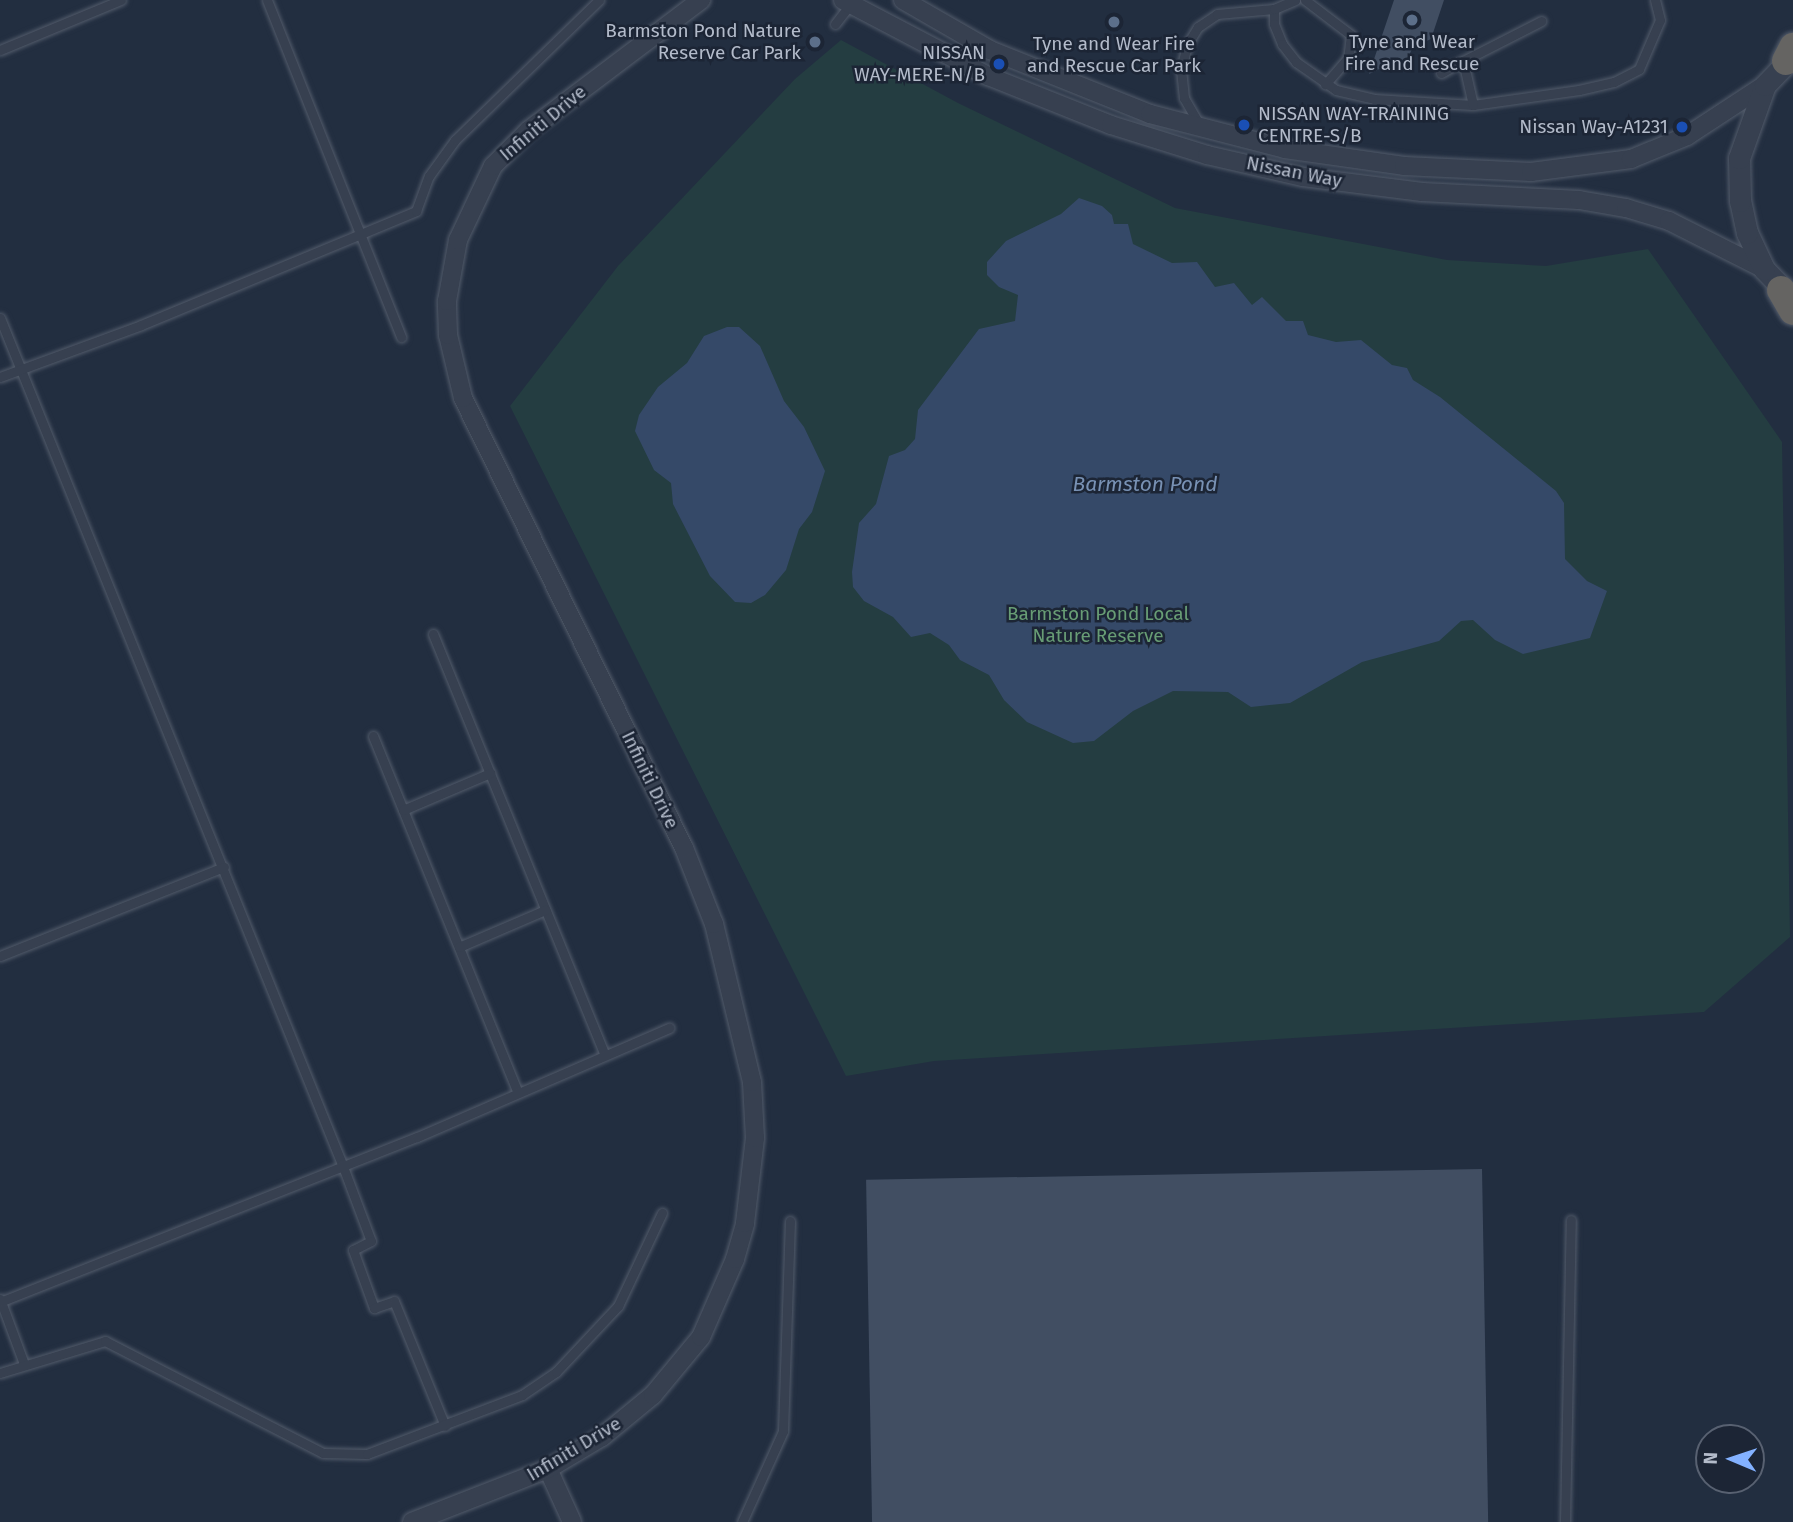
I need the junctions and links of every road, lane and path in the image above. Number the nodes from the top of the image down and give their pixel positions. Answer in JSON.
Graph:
{"nodes":[{"id":1,"x":121,"y":0,"type":"edge"},
{"id":2,"x":267,"y":0,"type":"edge"},
{"id":3,"x":599,"y":0,"type":"edge"},
{"id":4,"x":701,"y":0,"type":"edge"},
{"id":5,"x":904,"y":0,"type":"edge"},
{"id":6,"x":1295,"y":0,"type":"edge"},
{"id":7,"x":1305,"y":0,"type":"edge"},
{"id":8,"x":1655,"y":0,"type":"edge"},
{"id":9,"x":847,"y":2,"type":"edge"},
{"id":10,"x":1269,"y":9,"type":"junction"},
{"id":11,"x":1541,"y":22,"type":"dead end"},
{"id":12,"x":835,"y":24,"type":"dead end"},
{"id":13,"x":0,"y":50,"type":"edge"},
{"id":14,"x":1791,"y":54,"type":"edge"},
{"id":15,"x":1463,"y":61,"type":"junction"},
{"id":16,"x":1441,"y":72,"type":"dead end"},
{"id":17,"x":1325,"y":84,"type":"junction"},
{"id":18,"x":1765,"y":85,"type":"junction"},
{"id":19,"x":1473,"y":105,"type":"junction"},
{"id":20,"x":1202,"y":128,"type":"junction"},
{"id":21,"x":359,"y":234,"type":"junction"},
{"id":22,"x":1783,"y":292,"type":"edge"},
{"id":23,"x":0,"y":318,"type":"edge"},
{"id":24,"x":401,"y":338,"type":"dead end"},
{"id":25,"x":21,"y":368,"type":"junction"},
{"id":26,"x":0,"y":377,"type":"edge"},
{"id":27,"x":433,"y":634,"type":"dead end"},
{"id":28,"x":373,"y":736,"type":"dead end"},
{"id":29,"x":490,"y":773,"type":"junction"},
{"id":30,"x":403,"y":810,"type":"junction"},
{"id":31,"x":224,"y":867,"type":"junction"},
{"id":32,"x":545,"y":910,"type":"junction"},
{"id":33,"x":458,"y":947,"type":"junction"},
{"id":34,"x":0,"y":956,"type":"edge"},
{"id":35,"x":669,"y":1028,"type":"dead end"},
{"id":36,"x":604,"y":1054,"type":"junction"},
{"id":37,"x":518,"y":1093,"type":"junction"},
{"id":38,"x":342,"y":1164,"type":"junction"},
{"id":39,"x":662,"y":1213,"type":"dead end"},
{"id":40,"x":1571,"y":1220,"type":"dead end"},
{"id":41,"x":790,"y":1221,"type":"dead end"},
{"id":42,"x":0,"y":1301,"type":"edge"},
{"id":43,"x":24,"y":1364,"type":"junction"},
{"id":44,"x":0,"y":1373,"type":"edge"},
{"id":45,"x":445,"y":1426,"type":"junction"},
{"id":46,"x":548,"y":1469,"type":"junction"},
{"id":47,"x":412,"y":1522,"type":"edge"},
{"id":48,"x":572,"y":1522,"type":"edge"},
{"id":49,"x":742,"y":1522,"type":"edge"},
{"id":50,"x":1565,"y":1522,"type":"edge"}],
"edges":[{"from":1,"to":13,"type":"lane"},
{"from":2,"to":21,"type":"lane"},
{"from":3,"to":21,"type":"lane"},
{"from":4,"to":46,"type":"street","name":"Infiniti Drive"},
{"from":5,"to":20,"type":"street","name":"Nissan Way"},
{"from":6,"to":10,"type":"lane"},
{"from":7,"to":17,"type":"lane"},
{"from":8,"to":19,"type":"lane"},
{"from":9,"to":12,"type":"lane"},
{"from":9,"to":22,"type":"street","name":"Nissan Way"},
{"from":10,"to":17,"type":"lane"},
{"from":10,"to":20,"type":"lane"},
{"from":11,"to":15,"type":"lane"},
{"from":14,"to":18,"type":"street"},
{"from":15,"to":16,"type":"lane"},
{"from":15,"to":19,"type":"lane"},
{"from":17,"to":19,"type":"lane"},
{"from":18,"to":20,"type":"street","name":"Nissan Way"},
{"from":18,"to":22,"type":"street"},
{"from":21,"to":24,"type":"lane"},
{"from":21,"to":25,"type":"lane"},
{"from":23,"to":25,"type":"lane"},
{"from":25,"to":26,"type":"lane"},
{"from":25,"to":31,"type":"lane"},
{"from":27,"to":29,"type":"lane"},
{"from":28,"to":30,"type":"lane"},
{"from":29,"to":30,"type":"lane"},
{"from":29,"to":32,"type":"lane"},
{"from":30,"to":33,"type":"lane"},
{"from":31,"to":34,"type":"lane"},
{"from":31,"to":38,"type":"lane"},
{"from":32,"to":33,"type":"lane"},
{"from":32,"to":36,"type":"lane"},
{"from":33,"to":37,"type":"lane"},
{"from":35,"to":36,"type":"lane"},
{"from":36,"to":37,"type":"lane"},
{"from":37,"to":38,"type":"lane"},
{"from":38,"to":42,"type":"lane"},
{"from":38,"to":45,"type":"lane"},
{"from":39,"to":45,"type":"lane"},
{"from":40,"to":50,"type":"lane"},
{"from":41,"to":49,"type":"lane"},
{"from":42,"to":43,"type":"lane"},
{"from":43,"to":44,"type":"lane"},
{"from":43,"to":45,"type":"lane"},
{"from":46,"to":47,"type":"street","name":"Infiniti Drive"},
{"from":46,"to":48,"type":"street"}]}
